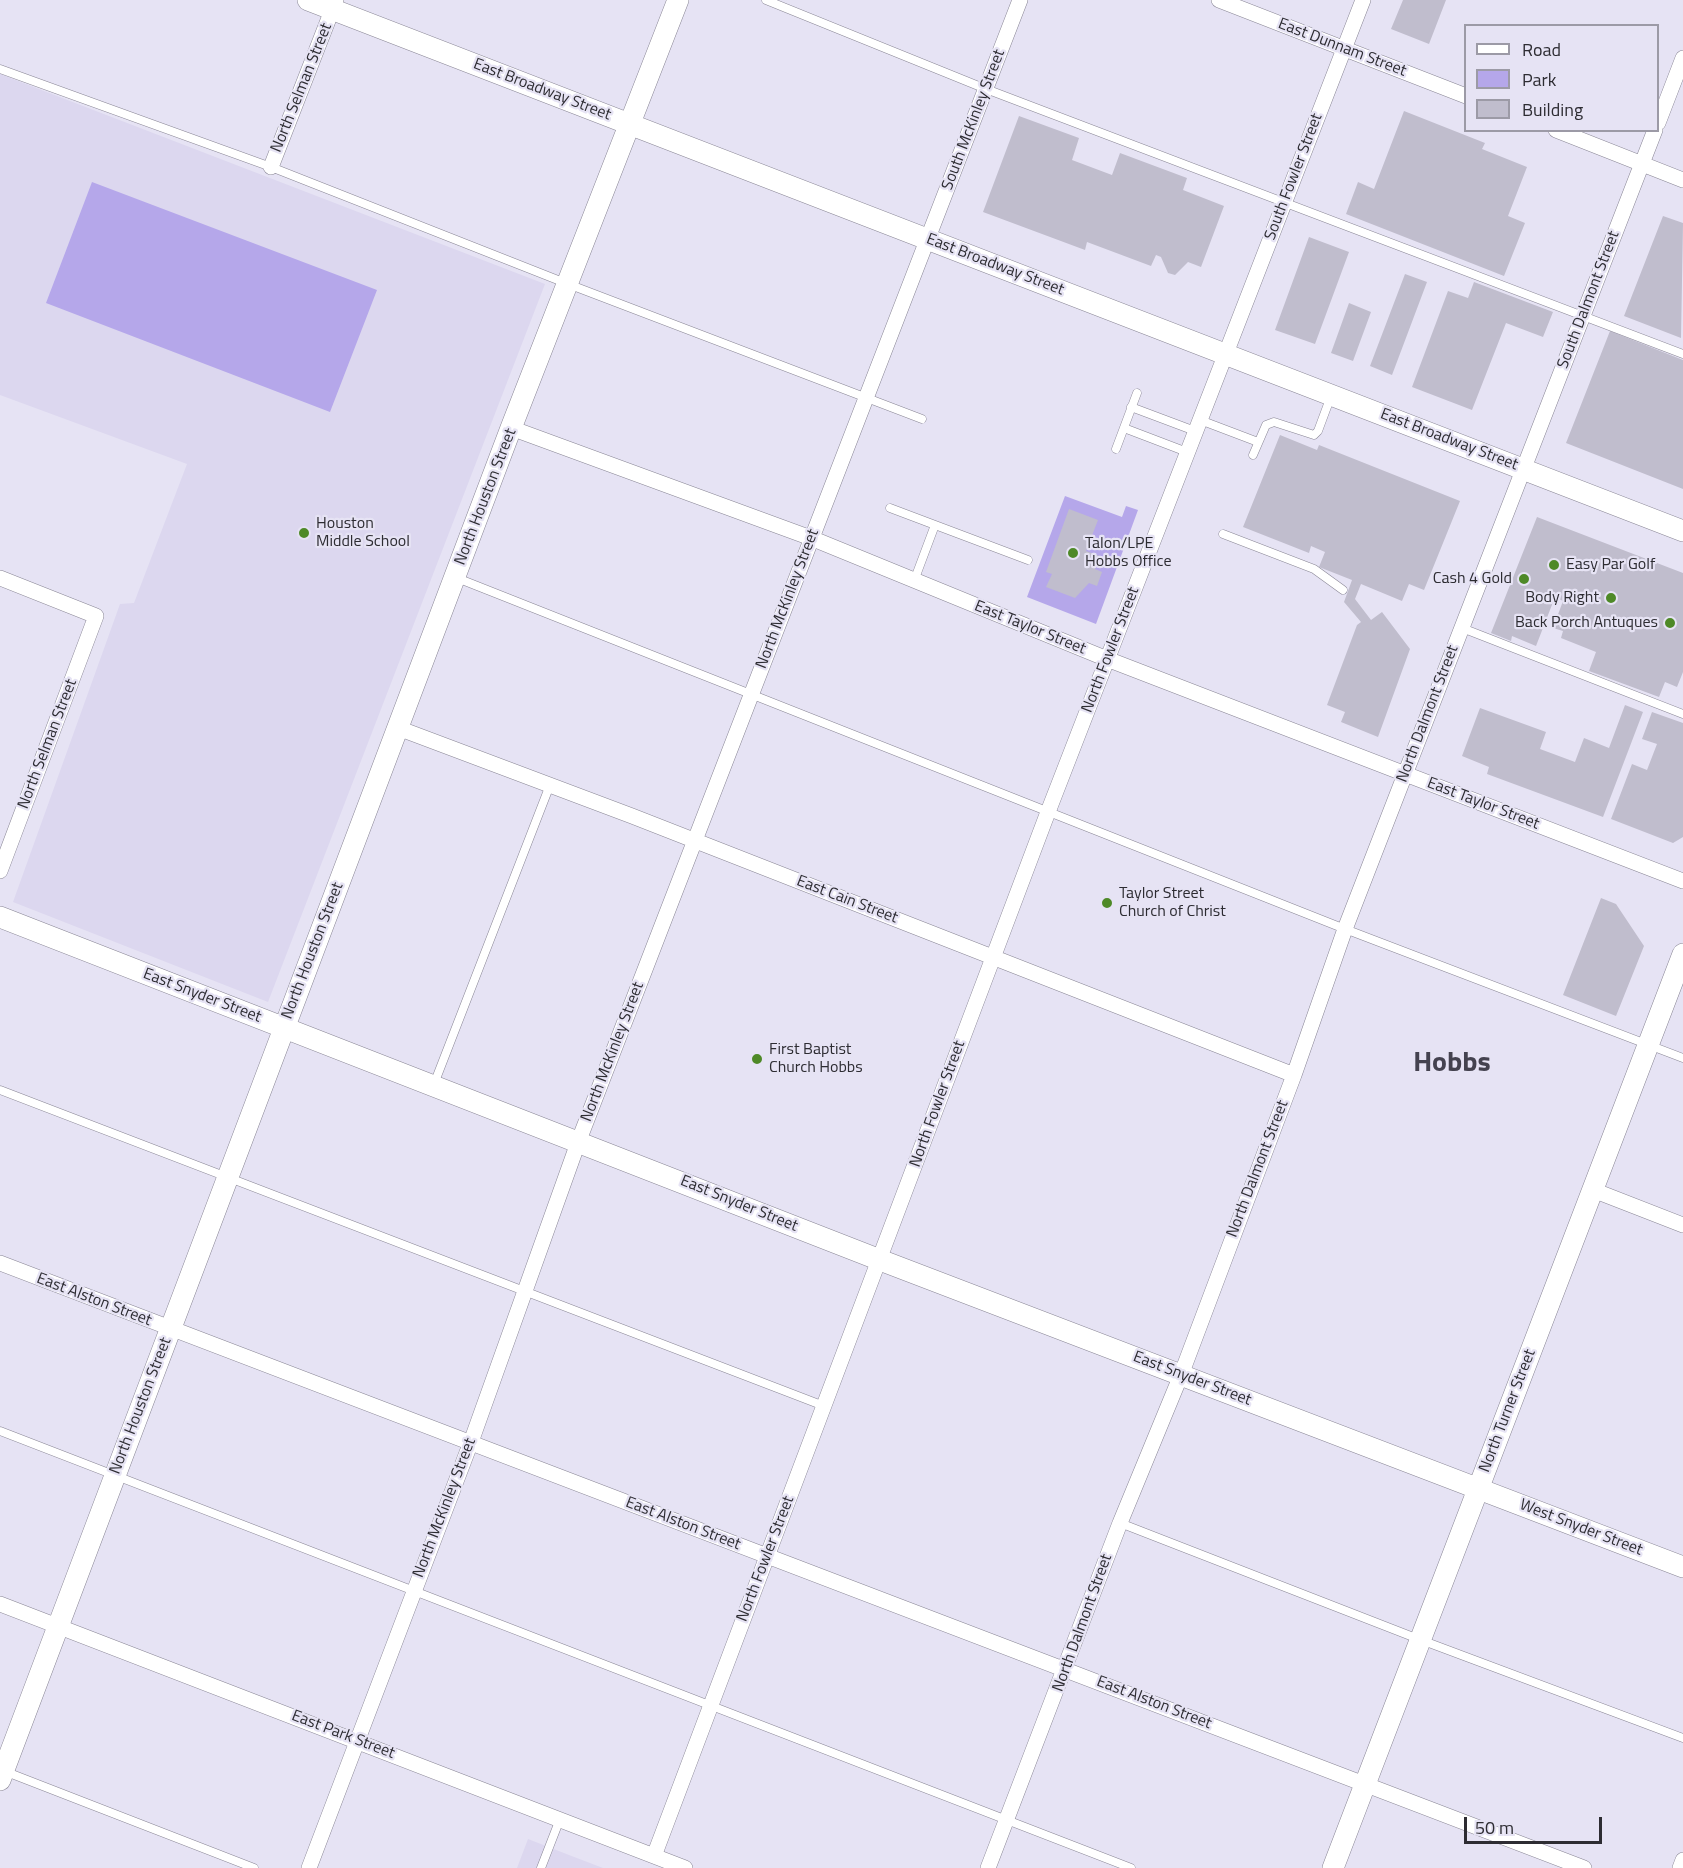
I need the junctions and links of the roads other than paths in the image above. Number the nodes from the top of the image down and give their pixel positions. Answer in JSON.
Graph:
{"nodes":[{"id":1,"x":308,"y":0,"type":"edge"},
{"id":2,"x":678,"y":0,"type":"edge"},
{"id":3,"x":766,"y":0,"type":"edge"},
{"id":4,"x":1020,"y":0,"type":"edge"},
{"id":5,"x":1219,"y":0,"type":"edge"},
{"id":6,"x":1363,"y":0,"type":"edge"},
{"id":7,"x":335,"y":5,"type":"edge"},
{"id":8,"x":1344,"y":49,"type":"junction"},
{"id":9,"x":1683,"y":58,"type":"edge"},
{"id":10,"x":0,"y":69,"type":"edge"},
{"id":11,"x":986,"y":89,"type":"junction"},
{"id":12,"x":1464,"y":95,"type":"edge"},
{"id":13,"x":1659,"y":120,"type":"edge"},
{"id":14,"x":630,"y":124,"type":"junction"},
{"id":15,"x":1561,"y":132,"type":"edge"},
{"id":16,"x":1654,"y":132,"type":"edge"},
{"id":17,"x":1642,"y":164,"type":"junction"},
{"id":18,"x":271,"y":167,"type":"junction"},
{"id":19,"x":1683,"y":180,"type":"edge"},
{"id":20,"x":1284,"y":202,"type":"junction"},
{"id":21,"x":928,"y":240,"type":"junction"},
{"id":22,"x":568,"y":284,"type":"junction"},
{"id":23,"x":1583,"y":315,"type":"junction"},
{"id":24,"x":1225,"y":353,"type":"junction"},
{"id":25,"x":1683,"y":354,"type":"edge"},
{"id":26,"x":1137,"y":393,"type":"dead end"},
{"id":27,"x":1331,"y":394,"type":"junction"},
{"id":28,"x":866,"y":399,"type":"junction"},
{"id":29,"x":1131,"y":407,"type":"junction"},
{"id":30,"x":922,"y":419,"type":"dead end"},
{"id":31,"x":1197,"y":425,"type":"junction"},
{"id":32,"x":511,"y":428,"type":"junction"},
{"id":33,"x":1124,"y":428,"type":"junction"},
{"id":34,"x":1258,"y":442,"type":"junction"},
{"id":35,"x":1116,"y":449,"type":"dead end"},
{"id":36,"x":1187,"y":452,"type":"junction"},
{"id":37,"x":1253,"y":454,"type":"dead end"},
{"id":38,"x":1523,"y":469,"type":"junction"},
{"id":39,"x":890,"y":508,"type":"dead end"},
{"id":40,"x":935,"y":525,"type":"junction"},
{"id":41,"x":1683,"y":531,"type":"edge"},
{"id":42,"x":1223,"y":534,"type":"dead end"},
{"id":43,"x":811,"y":538,"type":"junction"},
{"id":44,"x":1028,"y":560,"type":"dead end"},
{"id":45,"x":455,"y":577,"type":"junction"},
{"id":46,"x":0,"y":578,"type":"edge"},
{"id":47,"x":914,"y":580,"type":"junction"},
{"id":48,"x":1342,"y":590,"type":"dead end"},
{"id":49,"x":1462,"y":628,"type":"junction"},
{"id":50,"x":1107,"y":659,"type":"junction"},
{"id":51,"x":751,"y":695,"type":"junction"},
{"id":52,"x":1683,"y":714,"type":"edge"},
{"id":53,"x":398,"y":728,"type":"junction"},
{"id":54,"x":1405,"y":774,"type":"junction"},
{"id":55,"x":550,"y":785,"type":"junction"},
{"id":56,"x":1048,"y":812,"type":"junction"},
{"id":57,"x":695,"y":840,"type":"junction"},
{"id":58,"x":0,"y":871,"type":"edge"},
{"id":59,"x":1683,"y":881,"type":"edge"},
{"id":60,"x":0,"y":917,"type":"edge"},
{"id":61,"x":1345,"y":929,"type":"junction"},
{"id":62,"x":1683,"y":954,"type":"edge"},
{"id":63,"x":993,"y":957,"type":"junction"},
{"id":64,"x":283,"y":1028,"type":"junction"},
{"id":65,"x":1649,"y":1044,"type":"junction"},
{"id":66,"x":1683,"y":1058,"type":"edge"},
{"id":67,"x":1294,"y":1075,"type":"junction"},
{"id":68,"x":434,"y":1085,"type":"junction"},
{"id":69,"x":0,"y":1090,"type":"edge"},
{"id":70,"x":579,"y":1140,"type":"junction"},
{"id":71,"x":227,"y":1177,"type":"junction"},
{"id":72,"x":1593,"y":1190,"type":"junction"},
{"id":73,"x":1683,"y":1224,"type":"edge"},
{"id":74,"x":880,"y":1260,"type":"junction"},
{"id":75,"x":0,"y":1263,"type":"edge"},
{"id":76,"x":525,"y":1293,"type":"junction"},
{"id":77,"x":170,"y":1329,"type":"junction"},
{"id":78,"x":1181,"y":1375,"type":"junction"},
{"id":79,"x":824,"y":1406,"type":"junction"},
{"id":80,"x":0,"y":1431,"type":"edge"},
{"id":81,"x":471,"y":1442,"type":"junction"},
{"id":82,"x":114,"y":1477,"type":"junction"},
{"id":83,"x":1479,"y":1488,"type":"junction"},
{"id":84,"x":1120,"y":1523,"type":"junction"},
{"id":85,"x":767,"y":1556,"type":"junction"},
{"id":86,"x":1683,"y":1567,"type":"edge"},
{"id":87,"x":413,"y":1590,"type":"junction"},
{"id":88,"x":0,"y":1604,"type":"edge"},
{"id":89,"x":58,"y":1627,"type":"junction"},
{"id":90,"x":1421,"y":1640,"type":"junction"},
{"id":91,"x":1066,"y":1670,"type":"junction"},
{"id":92,"x":711,"y":1704,"type":"junction"},
{"id":93,"x":1683,"y":1738,"type":"edge"},
{"id":94,"x":357,"y":1740,"type":"junction"},
{"id":95,"x":1,"y":1773,"type":"edge"},
{"id":96,"x":1365,"y":1785,"type":"junction"},
{"id":97,"x":560,"y":1819,"type":"junction"},
{"id":98,"x":1007,"y":1820,"type":"junction"},
{"id":99,"x":654,"y":1856,"type":"junction"},
{"id":100,"x":1683,"y":1860,"type":"edge"},
{"id":101,"x":254,"y":1868,"type":"edge"},
{"id":102,"x":309,"y":1868,"type":"edge"},
{"id":103,"x":541,"y":1868,"type":"edge"},
{"id":104,"x":685,"y":1868,"type":"edge"},
{"id":105,"x":988,"y":1868,"type":"edge"},
{"id":106,"x":1131,"y":1868,"type":"edge"},
{"id":107,"x":1334,"y":1868,"type":"edge"},
{"id":108,"x":1584,"y":1868,"type":"edge"},
{"id":109,"x":1680,"y":1868,"type":"edge"}],
"edges":[{"from":1,"to":7,"type":"street","name":"East Broadway Street"},
{"from":2,"to":14,"type":"street","name":"North Houston Street"},
{"from":3,"to":11,"type":"lane"},
{"from":4,"to":11,"type":"street","name":"South McKinley Street"},
{"from":5,"to":8,"type":"street","name":"East Dunnam Street"},
{"from":6,"to":8,"type":"street","name":"South Fowler Street"},
{"from":7,"to":14,"type":"street","name":"East Broadway Street"},
{"from":7,"to":18,"type":"street","name":"North Selman Street"},
{"from":8,"to":12,"type":"street","name":"East Dunnam Street"},
{"from":8,"to":20,"type":"street","name":"South Fowler Street"},
{"from":9,"to":13,"type":"street"},
{"from":10,"to":18,"type":"lane"},
{"from":11,"to":20,"type":"lane"},
{"from":11,"to":21,"type":"street","name":"South McKinley Street"},
{"from":14,"to":21,"type":"street","name":"East Broadway Street"},
{"from":14,"to":22,"type":"street","name":"North Houston Street"},
{"from":15,"to":17,"type":"street"},
{"from":16,"to":17,"type":"street","name":"South Dalmont Street"},
{"from":17,"to":19,"type":"street"},
{"from":17,"to":23,"type":"street","name":"South Dalmont Street"},
{"from":18,"to":22,"type":"lane"},
{"from":20,"to":23,"type":"lane"},
{"from":20,"to":24,"type":"street","name":"South Fowler Street"},
{"from":21,"to":24,"type":"street","name":"East Broadway Street"},
{"from":21,"to":28,"type":"street","name":"North McKinley Street"},
{"from":22,"to":28,"type":"lane"},
{"from":22,"to":32,"type":"street","name":"North Houston Street"},
{"from":23,"to":25,"type":"lane"},
{"from":23,"to":38,"type":"street","name":"South Dalmont Street"},
{"from":24,"to":27,"type":"street","name":"East Broadway Street"},
{"from":24,"to":31,"type":"street","name":"North Fowler Street"},
{"from":26,"to":29,"type":"lane"},
{"from":27,"to":34,"type":"lane"},
{"from":27,"to":38,"type":"street","name":"East Broadway Street"},
{"from":28,"to":30,"type":"lane"},
{"from":28,"to":43,"type":"street","name":"North McKinley Street"},
{"from":29,"to":31,"type":"lane"},
{"from":29,"to":33,"type":"lane"},
{"from":31,"to":34,"type":"lane"},
{"from":31,"to":36,"type":"street","name":"North Fowler Street"},
{"from":32,"to":43,"type":"street","name":"East Taylor Street"},
{"from":32,"to":45,"type":"street","name":"North Houston Street"},
{"from":33,"to":35,"type":"lane"},
{"from":33,"to":36,"type":"lane"},
{"from":34,"to":37,"type":"lane"},
{"from":36,"to":50,"type":"street","name":"North Fowler Street"},
{"from":38,"to":41,"type":"street","name":"East Broadway Street"},
{"from":38,"to":49,"type":"street","name":"North Dalmont Street"},
{"from":39,"to":40,"type":"lane"},
{"from":40,"to":44,"type":"lane"},
{"from":40,"to":47,"type":"lane"},
{"from":42,"to":48,"type":"lane"},
{"from":43,"to":47,"type":"street","name":"East Taylor Street"},
{"from":43,"to":51,"type":"street","name":"North McKinley Street"},
{"from":45,"to":51,"type":"lane"},
{"from":45,"to":53,"type":"street","name":"North Houston Street"},
{"from":46,"to":58,"type":"street","name":"North Selman Street"},
{"from":47,"to":50,"type":"street","name":"East Taylor Street"},
{"from":49,"to":52,"type":"lane"},
{"from":49,"to":54,"type":"street","name":"North Dalmont Street"},
{"from":50,"to":54,"type":"street","name":"East Taylor Street"},
{"from":50,"to":56,"type":"street","name":"North Fowler Street"},
{"from":51,"to":56,"type":"lane"},
{"from":51,"to":57,"type":"street","name":"North McKinley Street"},
{"from":53,"to":55,"type":"street","name":"East Cain Street"},
{"from":53,"to":64,"type":"street","name":"North Houston Street"},
{"from":54,"to":59,"type":"street","name":"East Taylor Street"},
{"from":54,"to":61,"type":"street","name":"North Dalmont Street"},
{"from":55,"to":57,"type":"street","name":"East Cain Street"},
{"from":55,"to":68,"type":"lane"},
{"from":56,"to":61,"type":"lane"},
{"from":56,"to":63,"type":"street","name":"North Fowler Street"},
{"from":57,"to":63,"type":"street","name":"East Cain Street"},
{"from":57,"to":70,"type":"street","name":"North McKinley Street"},
{"from":60,"to":64,"type":"street","name":"East Snyder Street"},
{"from":61,"to":65,"type":"lane"},
{"from":61,"to":67,"type":"street","name":"North Dalmont Street"},
{"from":62,"to":65,"type":"street","name":"North Turner Street"},
{"from":63,"to":67,"type":"street","name":"East Cain Street"},
{"from":63,"to":74,"type":"street","name":"North Fowler Street"},
{"from":64,"to":68,"type":"street","name":"East Snyder Street"},
{"from":64,"to":71,"type":"street","name":"North Houston Street"},
{"from":65,"to":66,"type":"lane"},
{"from":65,"to":72,"type":"street","name":"North Turner Street"},
{"from":67,"to":78,"type":"street","name":"North Dalmont Street"},
{"from":68,"to":70,"type":"street","name":"East Snyder Street"},
{"from":69,"to":71,"type":"lane"},
{"from":70,"to":74,"type":"street","name":"East Snyder Street"},
{"from":70,"to":76,"type":"street","name":"North McKinley Street"},
{"from":71,"to":76,"type":"lane"},
{"from":71,"to":77,"type":"street","name":"North Houston Street"},
{"from":72,"to":73,"type":"street"},
{"from":72,"to":83,"type":"street","name":"North Turner Street"},
{"from":74,"to":78,"type":"street","name":"East Snyder Street"},
{"from":74,"to":79,"type":"street","name":"North Fowler Street"},
{"from":75,"to":77,"type":"street","name":"East Alston Street"},
{"from":76,"to":79,"type":"lane"},
{"from":76,"to":81,"type":"street","name":"North McKinley Street"},
{"from":77,"to":81,"type":"street","name":"East Alston Street"},
{"from":77,"to":82,"type":"street","name":"North Houston Street"},
{"from":78,"to":83,"type":"street","name":"East Snyder Street"},
{"from":78,"to":84,"type":"street","name":"North Dalmont Street"},
{"from":79,"to":85,"type":"street","name":"North Fowler Street"},
{"from":80,"to":82,"type":"lane"},
{"from":81,"to":85,"type":"street","name":"East Alston Street"},
{"from":81,"to":87,"type":"street","name":"North McKinley Street"},
{"from":82,"to":87,"type":"lane"},
{"from":82,"to":89,"type":"street","name":"North Houston Street"},
{"from":83,"to":86,"type":"street","name":"West Snyder Street"},
{"from":83,"to":90,"type":"street","name":"North Turner Street"},
{"from":84,"to":90,"type":"lane"},
{"from":84,"to":91,"type":"street","name":"North Dalmont Street"},
{"from":85,"to":91,"type":"street","name":"East Alston Street"},
{"from":85,"to":92,"type":"street","name":"North Fowler Street"},
{"from":87,"to":92,"type":"lane"},
{"from":87,"to":94,"type":"street","name":"North McKinley Street"},
{"from":88,"to":89,"type":"street","name":"East Park Street"},
{"from":89,"to":94,"type":"street","name":"East Park Street"},
{"from":89,"to":95,"type":"street","name":"North Houston Street"},
{"from":90,"to":93,"type":"lane"},
{"from":90,"to":96,"type":"street","name":"North Turner Street"},
{"from":91,"to":96,"type":"street","name":"East Alston Street"},
{"from":91,"to":98,"type":"street","name":"North Dalmont Street"},
{"from":92,"to":98,"type":"lane"},
{"from":92,"to":99,"type":"street","name":"North Fowler Street"},
{"from":94,"to":97,"type":"street","name":"East Park Street"},
{"from":94,"to":102,"type":"street","name":"North McKinley Street"},
{"from":95,"to":101,"type":"lane"},
{"from":96,"to":107,"type":"street","name":"North Turner Street"},
{"from":96,"to":108,"type":"street","name":"East Alston Street"},
{"from":97,"to":99,"type":"street","name":"East Park Street"},
{"from":97,"to":103,"type":"lane"},
{"from":98,"to":105,"type":"street","name":"North Dalmont Street"},
{"from":98,"to":106,"type":"lane"},
{"from":99,"to":104,"type":"street","name":"East Park Street"},
{"from":100,"to":109,"type":"street"}]}
